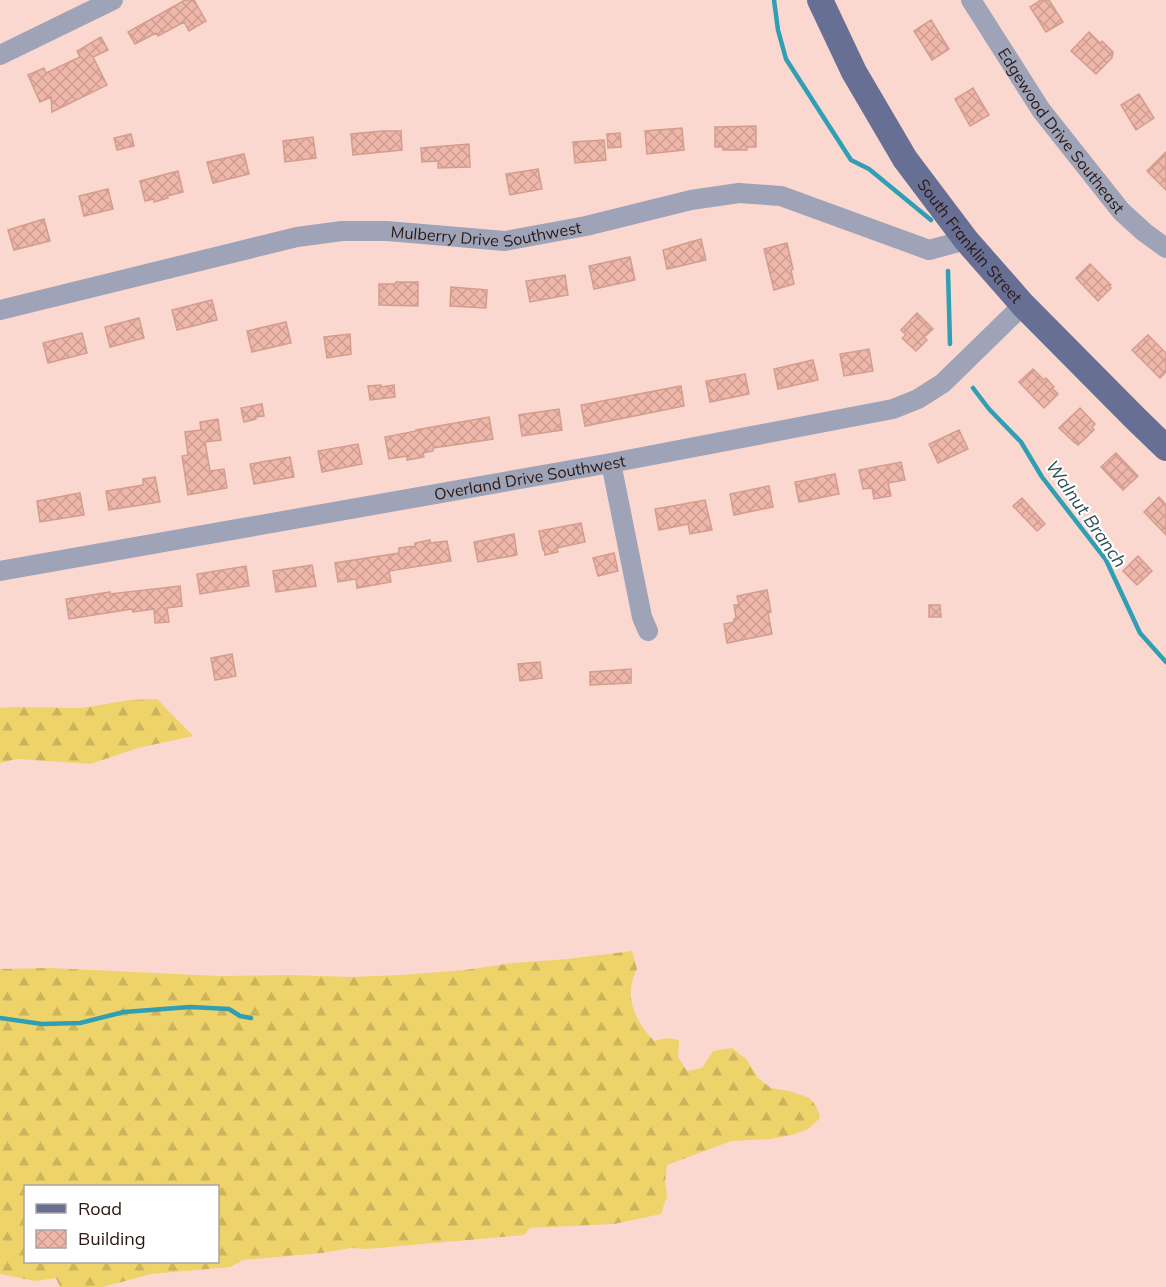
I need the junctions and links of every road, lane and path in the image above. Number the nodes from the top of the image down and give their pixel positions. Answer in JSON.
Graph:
{"nodes":[{"id":1,"x":113,"y":0,"type":"edge"},
{"id":2,"x":971,"y":0,"type":"edge"},
{"id":3,"x":826,"y":2,"type":"edge"},
{"id":4,"x":0,"y":55,"type":"edge"},
{"id":5,"x":966,"y":240,"type":"junction"},
{"id":6,"x":1166,"y":248,"type":"edge"},
{"id":7,"x":1023,"y":305,"type":"junction"},
{"id":8,"x":0,"y":310,"type":"edge"},
{"id":9,"x":1166,"y":448,"type":"edge"},
{"id":10,"x":611,"y":463,"type":"junction"},
{"id":11,"x":0,"y":571,"type":"edge"},
{"id":12,"x":648,"y":631,"type":"dead end"}],
"edges":[{"from":1,"to":4,"type":"street"},
{"from":2,"to":6,"type":"street","name":"Edgewood Drive Southeast"},
{"from":3,"to":5,"type":"main road","name":"South Franklin Street"},
{"from":5,"to":7,"type":"main road","name":"South Franklin Street"},
{"from":5,"to":8,"type":"street","name":"Mulberry Drive Southwest"},
{"from":7,"to":9,"type":"main road","name":"South Franklin Street"},
{"from":7,"to":10,"type":"street","name":"Overland Drive Southwest"},
{"from":10,"to":11,"type":"street","name":"Overland Drive Southwest"},
{"from":10,"to":12,"type":"street"}]}
